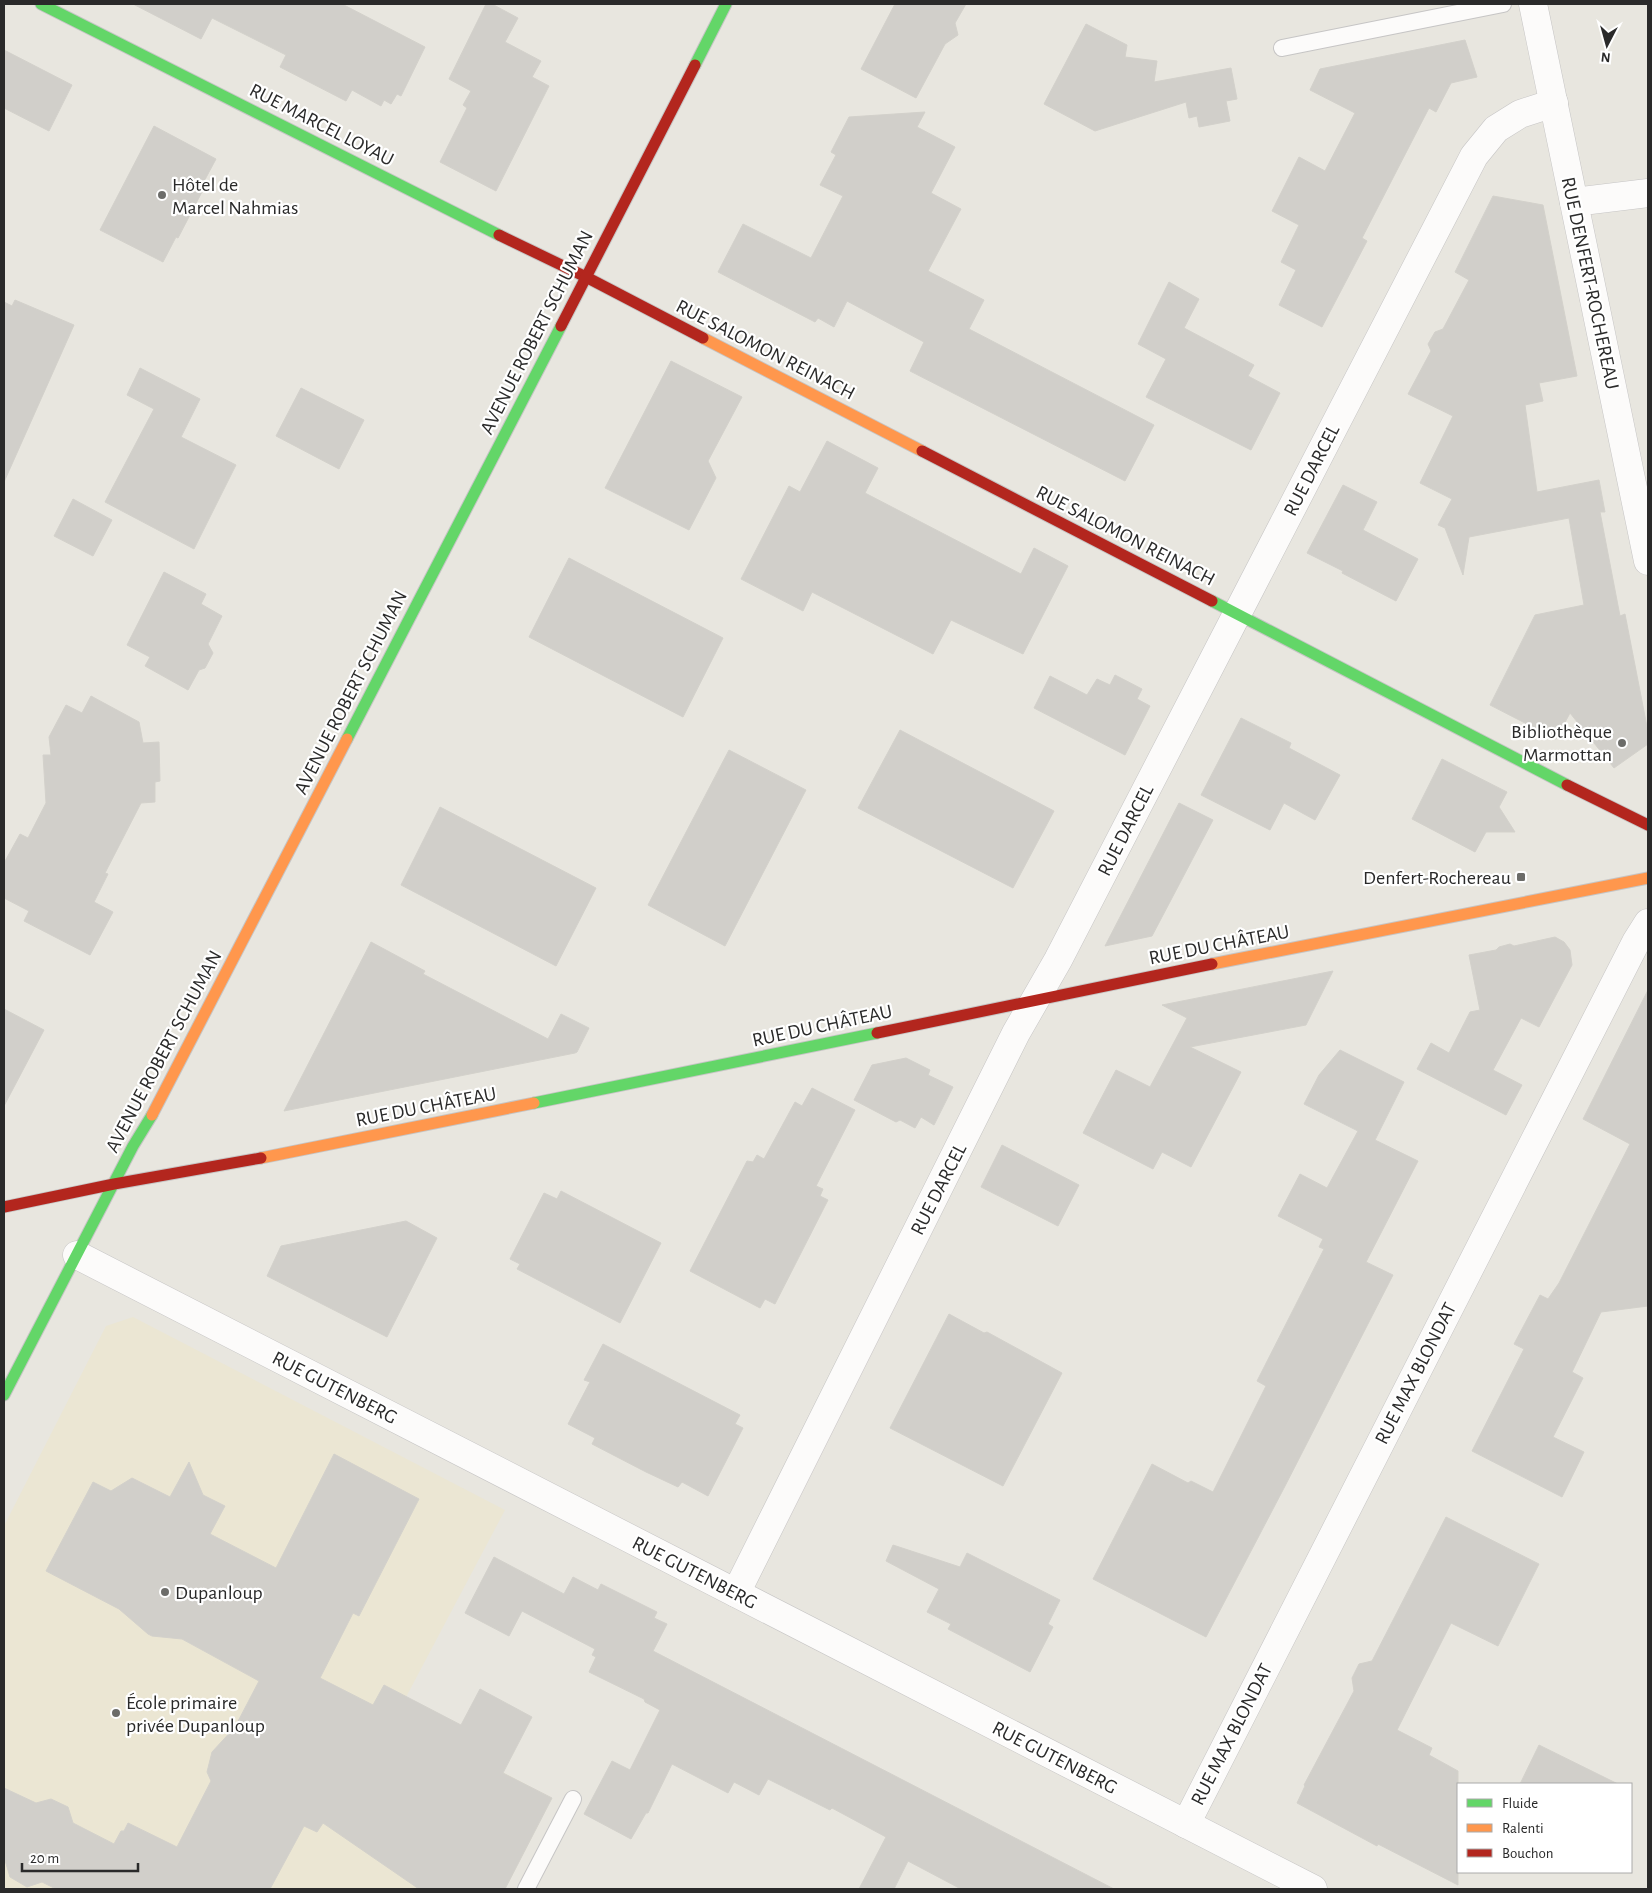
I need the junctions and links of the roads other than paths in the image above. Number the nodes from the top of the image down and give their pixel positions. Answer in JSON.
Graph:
{"nodes":[{"id":1,"x":41,"y":4,"type":"edge"},
{"id":2,"x":726,"y":4,"type":"edge"},
{"id":3,"x":1503,"y":4,"type":"edge"},
{"id":4,"x":1534,"y":4,"type":"edge"},
{"id":5,"x":1282,"y":48,"type":"dead end"},
{"id":6,"x":1554,"y":103,"type":"junction"},
{"id":7,"x":1648,"y":193,"type":"edge"},
{"id":8,"x":1574,"y":202,"type":"junction"},
{"id":9,"x":586,"y":277,"type":"junction"},
{"id":10,"x":1648,"y":561,"type":"edge"},
{"id":11,"x":1237,"y":613,"type":"junction"},
{"id":12,"x":1648,"y":826,"type":"edge"},
{"id":13,"x":1648,"y":878,"type":"edge"},
{"id":14,"x":1648,"y":923,"type":"edge"},
{"id":15,"x":1032,"y":1001,"type":"junction"},
{"id":16,"x":114,"y":1184,"type":"junction"},
{"id":17,"x":4,"y":1207,"type":"edge"},
{"id":18,"x":77,"y":1254,"type":"junction"},
{"id":19,"x":4,"y":1395,"type":"edge"},
{"id":20,"x":736,"y":1593,"type":"junction"},
{"id":21,"x":573,"y":1799,"type":"dead end"},
{"id":22,"x":1186,"y":1824,"type":"junction"},
{"id":23,"x":526,"y":1889,"type":"edge"},
{"id":24,"x":1313,"y":1889,"type":"edge"}],
"edges":[{"from":1,"to":9,"type":"street","name":"RUE MARCEL LOYAU"},
{"from":2,"to":9,"type":"street","name":"AVENUE ROBERT SCHUMAN"},
{"from":3,"to":5,"type":"lane"},
{"from":4,"to":6,"type":"street","name":"RUE DENFERT-ROCHEREAU"},
{"from":6,"to":8,"type":"street","name":"RUE DENFERT-ROCHEREAU"},
{"from":6,"to":11,"type":"street","name":"RUE DARCEL"},
{"from":7,"to":8,"type":"street"},
{"from":8,"to":10,"type":"street","name":"RUE DENFERT-ROCHEREAU"},
{"from":9,"to":11,"type":"street","name":"RUE SALOMON REINACH"},
{"from":9,"to":16,"type":"street","name":"AVENUE ROBERT SCHUMAN"},
{"from":11,"to":12,"type":"street","name":"RUE SALOMON REINACH"},
{"from":11,"to":15,"type":"street","name":"RUE DARCEL"},
{"from":13,"to":15,"type":"street","name":"RUE DU CHÂTEAU"},
{"from":14,"to":22,"type":"street","name":"RUE MAX BLONDAT"},
{"from":15,"to":16,"type":"street","name":"RUE DU CHÂTEAU"},
{"from":15,"to":20,"type":"street","name":"RUE DARCEL"},
{"from":16,"to":17,"type":"street","name":"RUE DU CHÂTEAU"},
{"from":16,"to":18,"type":"street","name":"AVENUE ROBERT SCHUMAN"},
{"from":18,"to":19,"type":"street","name":"AVENUE ROBERT SCHUMAN"},
{"from":18,"to":20,"type":"street","name":"RUE GUTENBERG"},
{"from":20,"to":22,"type":"street","name":"RUE GUTENBERG"},
{"from":21,"to":23,"type":"lane"},
{"from":22,"to":24,"type":"street","name":"RUE GUTENBERG"}]}
